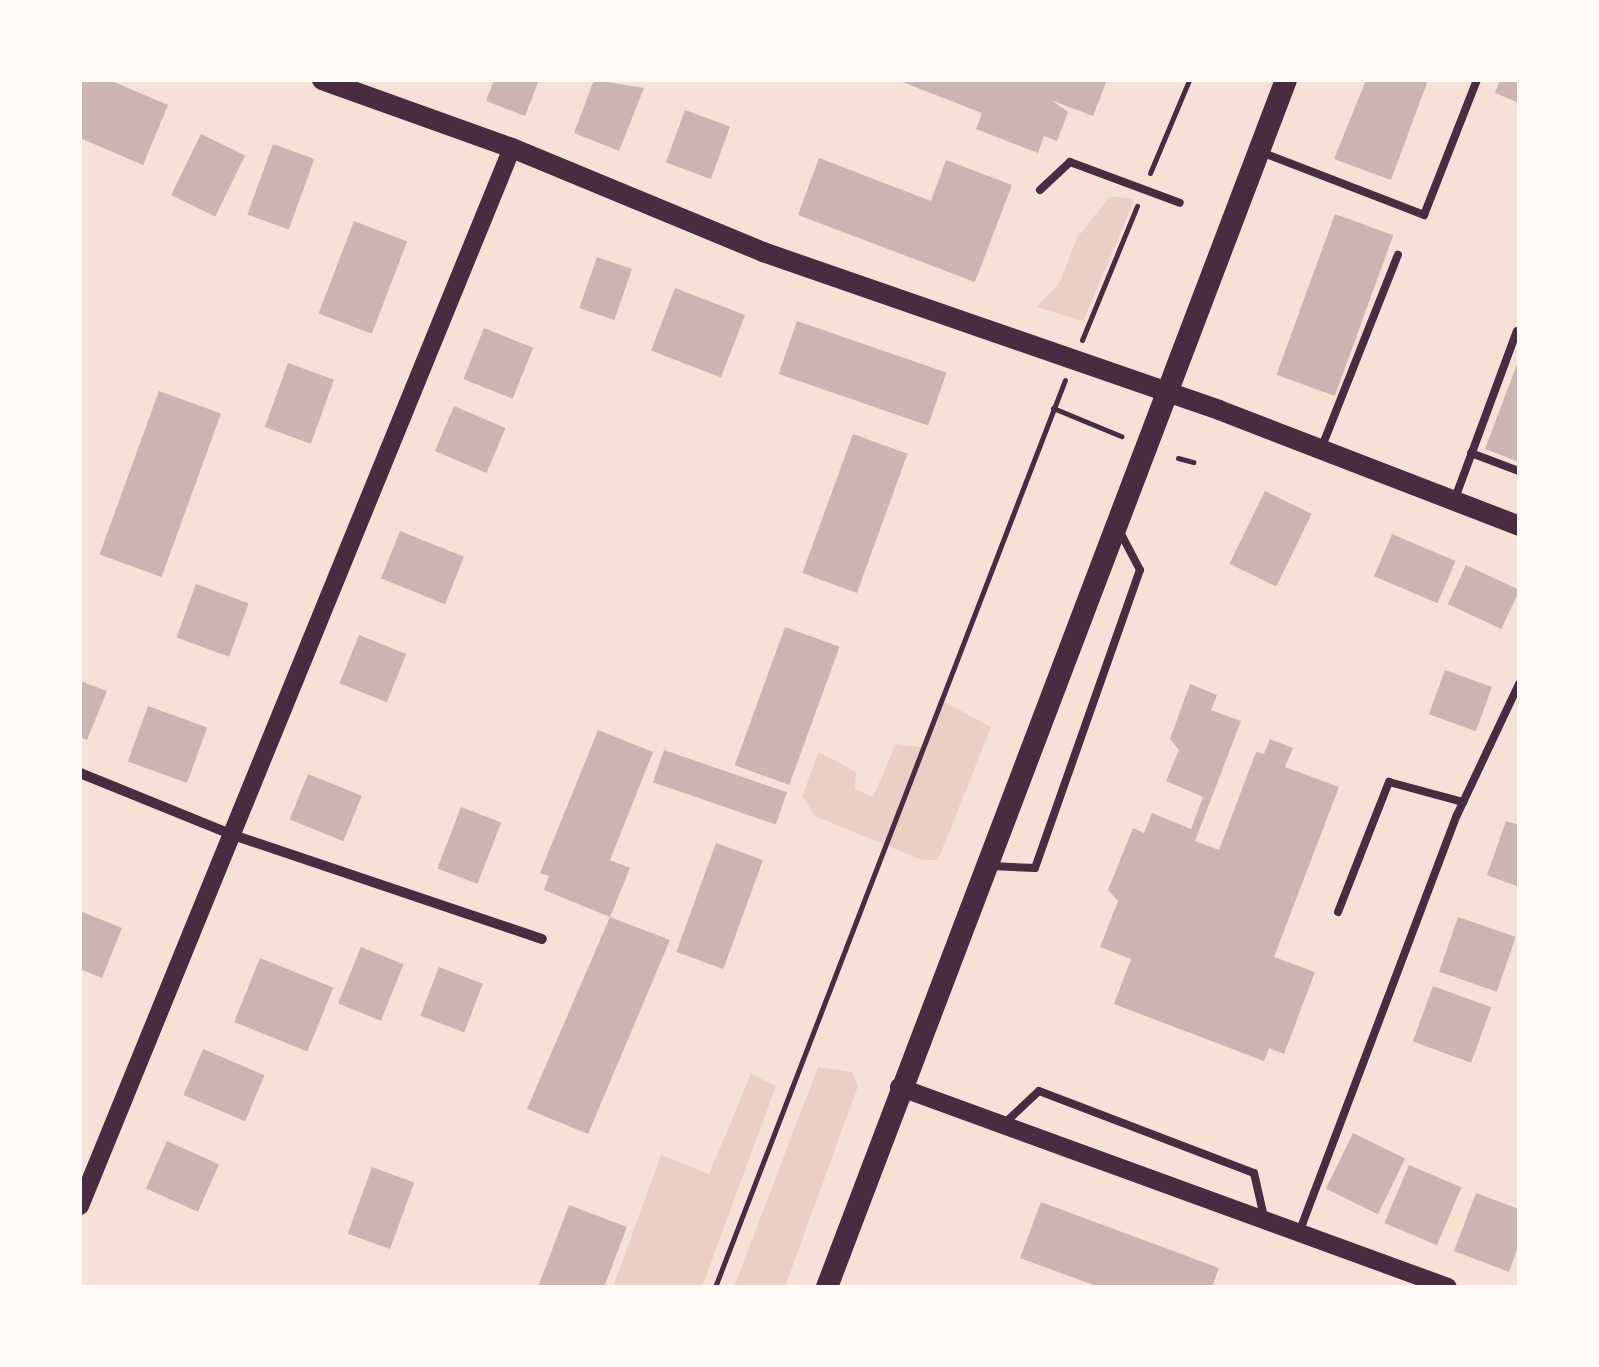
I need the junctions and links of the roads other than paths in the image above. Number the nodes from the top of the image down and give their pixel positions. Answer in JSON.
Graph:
{"nodes":[{"id":1,"x":322,"y":80,"type":"edge"},
{"id":2,"x":1286,"y":80,"type":"edge"},
{"id":3,"x":1478,"y":80,"type":"edge"},
{"id":4,"x":512,"y":148,"type":"junction"},
{"id":5,"x":1259,"y":151,"type":"junction"},
{"id":6,"x":1040,"y":190,"type":"dead end"},
{"id":7,"x":1180,"y":204,"type":"dead end"},
{"id":8,"x":1398,"y":255,"type":"dead end"},
{"id":9,"x":1518,"y":332,"type":"edge"},
{"id":10,"x":1167,"y":394,"type":"junction"},
{"id":11,"x":1321,"y":449,"type":"junction"},
{"id":12,"x":1471,"y":453,"type":"junction"},
{"id":13,"x":1519,"y":471,"type":"edge"},
{"id":14,"x":1454,"y":500,"type":"junction"},
{"id":15,"x":1114,"y":520,"type":"junction"},
{"id":16,"x":1519,"y":526,"type":"edge"},
{"id":17,"x":1519,"y":684,"type":"edge"},
{"id":18,"x":80,"y":773,"type":"edge"},
{"id":19,"x":1464,"y":802,"type":"junction"},
{"id":20,"x":230,"y":834,"type":"junction"},
{"id":21,"x":982,"y":866,"type":"junction"},
{"id":22,"x":1338,"y":912,"type":"dead end"},
{"id":23,"x":542,"y":939,"type":"dead end"},
{"id":24,"x":898,"y":1086,"type":"junction"},
{"id":25,"x":1006,"y":1123,"type":"junction"},
{"id":26,"x":80,"y":1206,"type":"edge"},
{"id":27,"x":1264,"y":1217,"type":"junction"},
{"id":28,"x":1300,"y":1230,"type":"junction"},
{"id":29,"x":828,"y":1287,"type":"edge"},
{"id":30,"x":1448,"y":1287,"type":"edge"}],
"edges":[{"from":1,"to":4,"type":"main road"},
{"from":2,"to":5,"type":"main road"},
{"from":3,"to":5,"type":"lane"},
{"from":4,"to":10,"type":"main road"},
{"from":4,"to":20,"type":"street"},
{"from":5,"to":10,"type":"main road"},
{"from":6,"to":7,"type":"lane"},
{"from":8,"to":11,"type":"lane"},
{"from":9,"to":12,"type":"lane"},
{"from":10,"to":11,"type":"main road"},
{"from":10,"to":15,"type":"main road"},
{"from":11,"to":14,"type":"main road"},
{"from":12,"to":13,"type":"lane"},
{"from":12,"to":14,"type":"lane"},
{"from":14,"to":16,"type":"main road"},
{"from":15,"to":21,"type":"main road"},
{"from":15,"to":21,"type":"lane"},
{"from":17,"to":19,"type":"lane"},
{"from":18,"to":20,"type":"street"},
{"from":19,"to":22,"type":"lane"},
{"from":19,"to":28,"type":"lane"},
{"from":20,"to":23,"type":"street"},
{"from":20,"to":26,"type":"street"},
{"from":21,"to":24,"type":"main road"},
{"from":24,"to":25,"type":"street"},
{"from":24,"to":29,"type":"main road"},
{"from":25,"to":27,"type":"street"},
{"from":25,"to":27,"type":"lane"},
{"from":27,"to":28,"type":"street"},
{"from":28,"to":30,"type":"street"}]}
